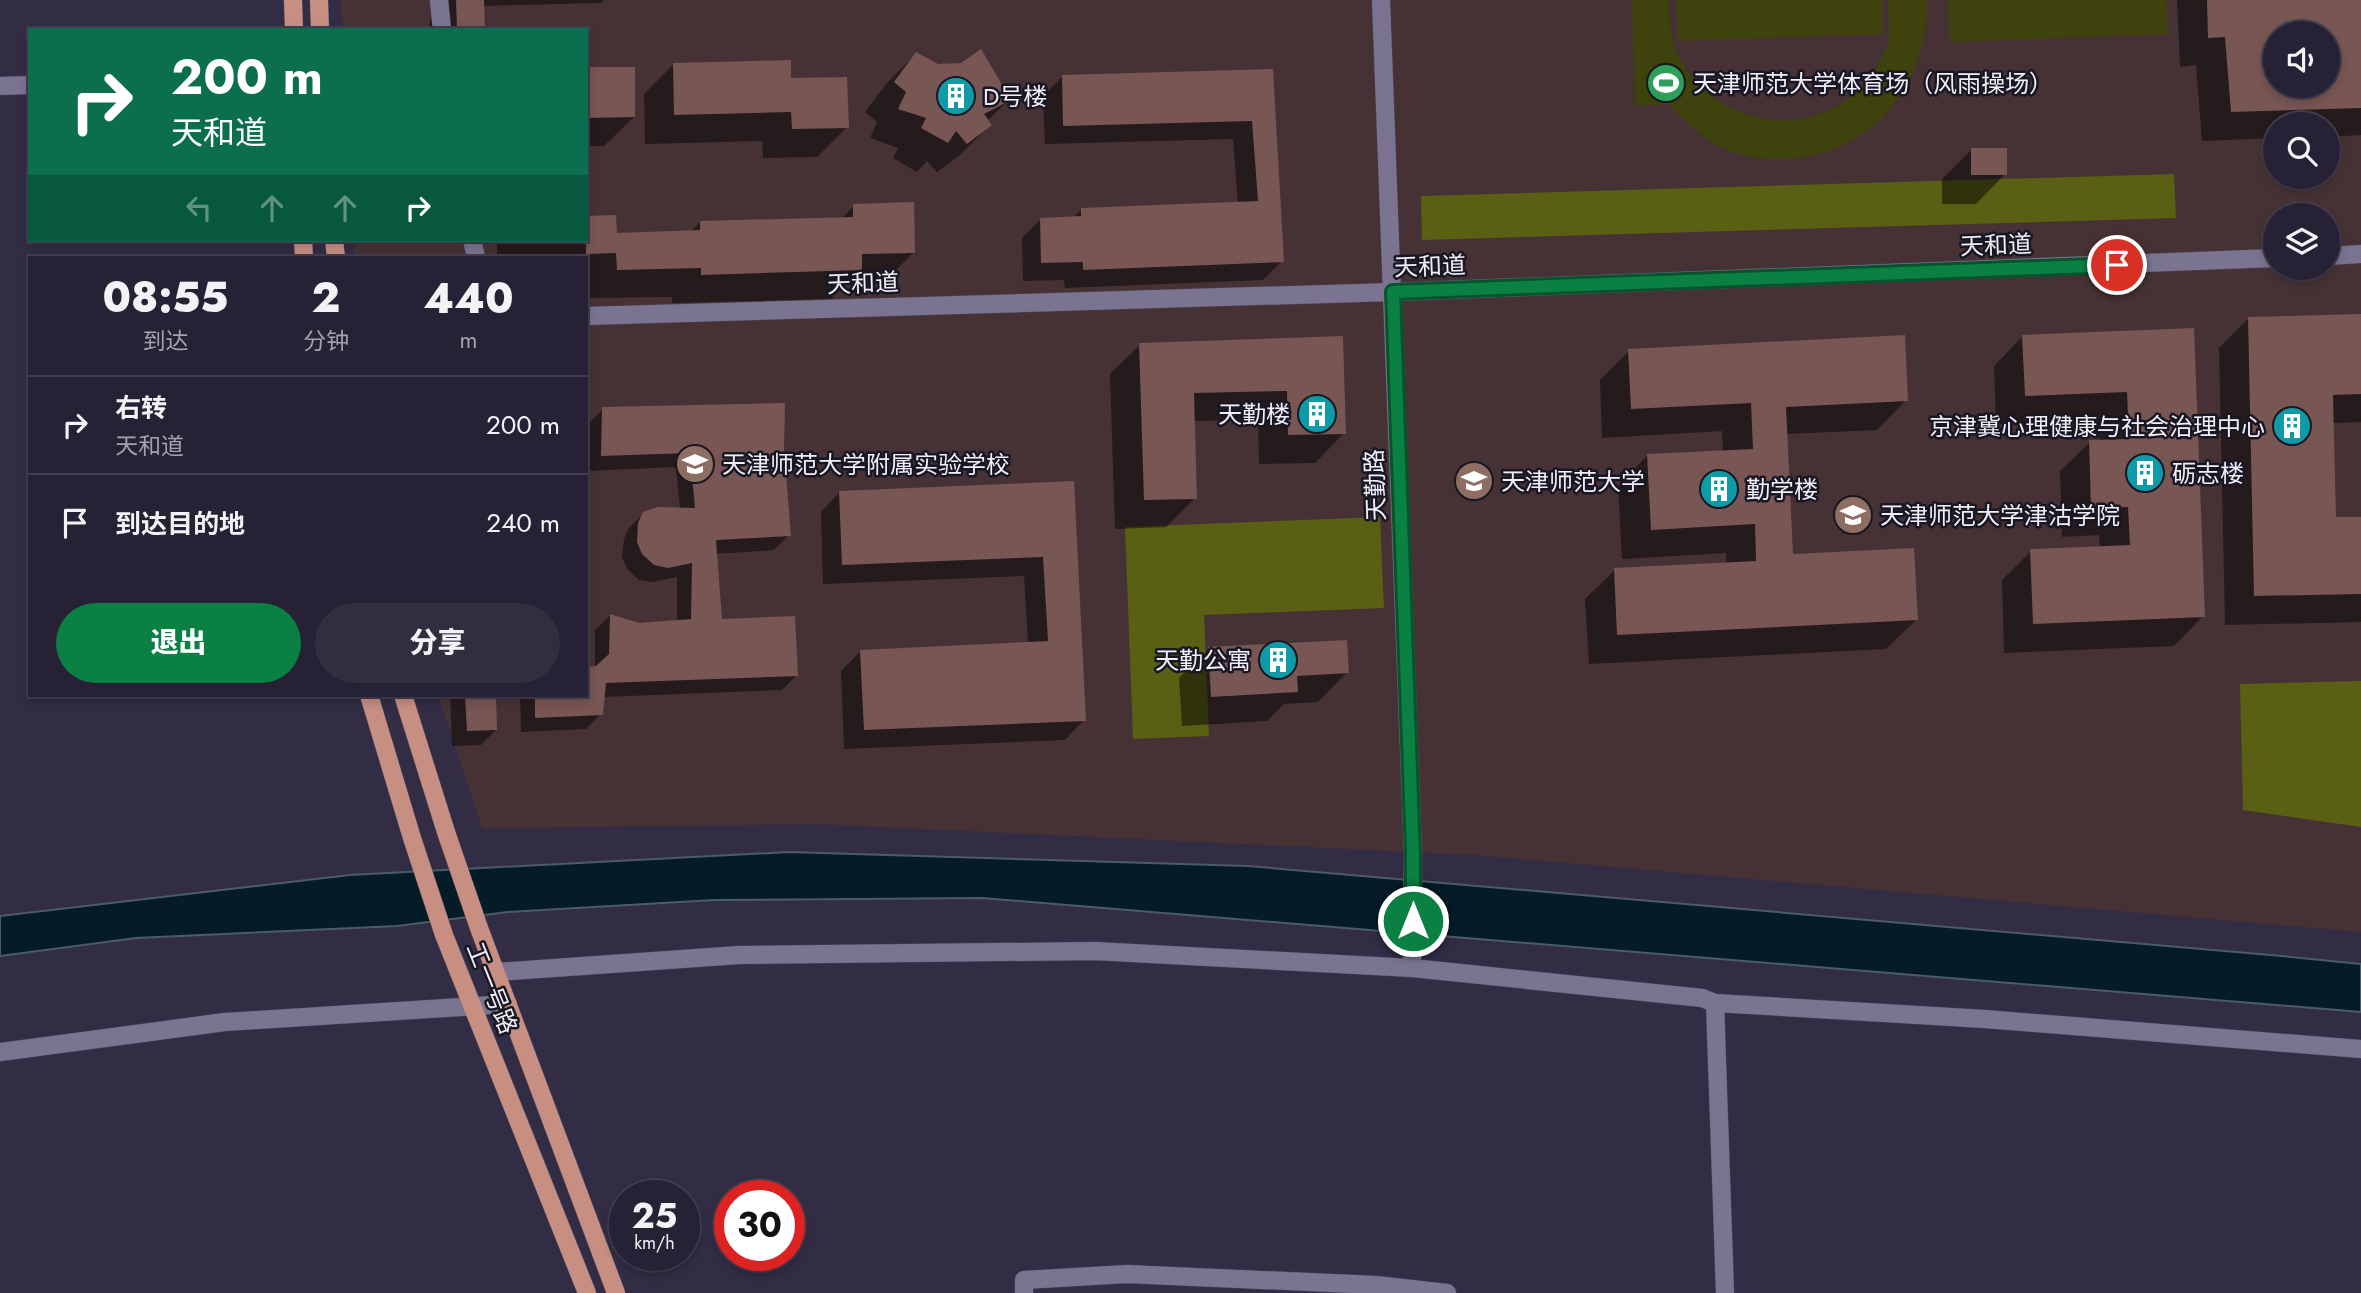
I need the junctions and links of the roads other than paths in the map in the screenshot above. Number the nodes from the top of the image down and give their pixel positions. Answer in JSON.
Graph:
{"nodes":[{"id":1,"x":293,"y":0,"type":"edge"},
{"id":2,"x":319,"y":0,"type":"edge"},
{"id":3,"x":439,"y":0,"type":"edge"},
{"id":4,"x":1381,"y":0,"type":"edge"},
{"id":5,"x":294,"y":28,"type":"edge"},
{"id":6,"x":320,"y":28,"type":"edge"},
{"id":7,"x":442,"y":28,"type":"edge"},
{"id":8,"x":28,"y":85,"type":"edge"},
{"id":9,"x":0,"y":86,"type":"edge"},
{"id":10,"x":2361,"y":254,"type":"edge"},
{"id":11,"x":2340,"y":255,"type":"edge"},
{"id":12,"x":2263,"y":258,"type":"edge"},
{"id":13,"x":1393,"y":292,"type":"junction"},
{"id":14,"x":588,"y":316,"type":"edge"},
{"id":15,"x":370,"y":697,"type":"edge"},
{"id":16,"x":404,"y":697,"type":"edge"},
{"id":17,"x":1412,"y":968,"type":"junction"},
{"id":18,"x":497,"y":972,"type":"junction"},
{"id":19,"x":1714,"y":1003,"type":"junction"},
{"id":20,"x":508,"y":1004,"type":"junction"},
{"id":21,"x":473,"y":1007,"type":"junction"},
{"id":22,"x":2361,"y":1049,"type":"edge"},
{"id":23,"x":0,"y":1052,"type":"edge"},
{"id":24,"x":587,"y":1293,"type":"edge"},
{"id":25,"x":616,"y":1293,"type":"edge"},
{"id":26,"x":1024,"y":1293,"type":"edge"},
{"id":27,"x":1447,"y":1293,"type":"edge"},
{"id":28,"x":1725,"y":1293,"type":"edge"}],
"edges":[{"from":1,"to":5,"type":"main road"},
{"from":2,"to":6,"type":"main road"},
{"from":3,"to":7,"type":"street"},
{"from":4,"to":13,"type":"street","name":"天勤路"},
{"from":8,"to":9,"type":"street"},
{"from":10,"to":11,"type":"street"},
{"from":12,"to":13,"type":"street","name":"天和道"},
{"from":13,"to":14,"type":"street","name":"天和道"},
{"from":13,"to":17,"type":"street","name":"天勤路"},
{"from":15,"to":21,"type":"main road","name":"工一号路"},
{"from":16,"to":18,"type":"main road","name":"工一号路"},
{"from":17,"to":18,"type":"street"},
{"from":17,"to":19,"type":"street"},
{"from":18,"to":20,"type":"main road","name":"工一号路"},
{"from":19,"to":22,"type":"street"},
{"from":19,"to":28,"type":"street"},
{"from":20,"to":21,"type":"street"},
{"from":20,"to":25,"type":"main road","name":"工一号路"},
{"from":21,"to":23,"type":"street"},
{"from":21,"to":24,"type":"main road","name":"工一号路"},
{"from":26,"to":27,"type":"street"}]}
